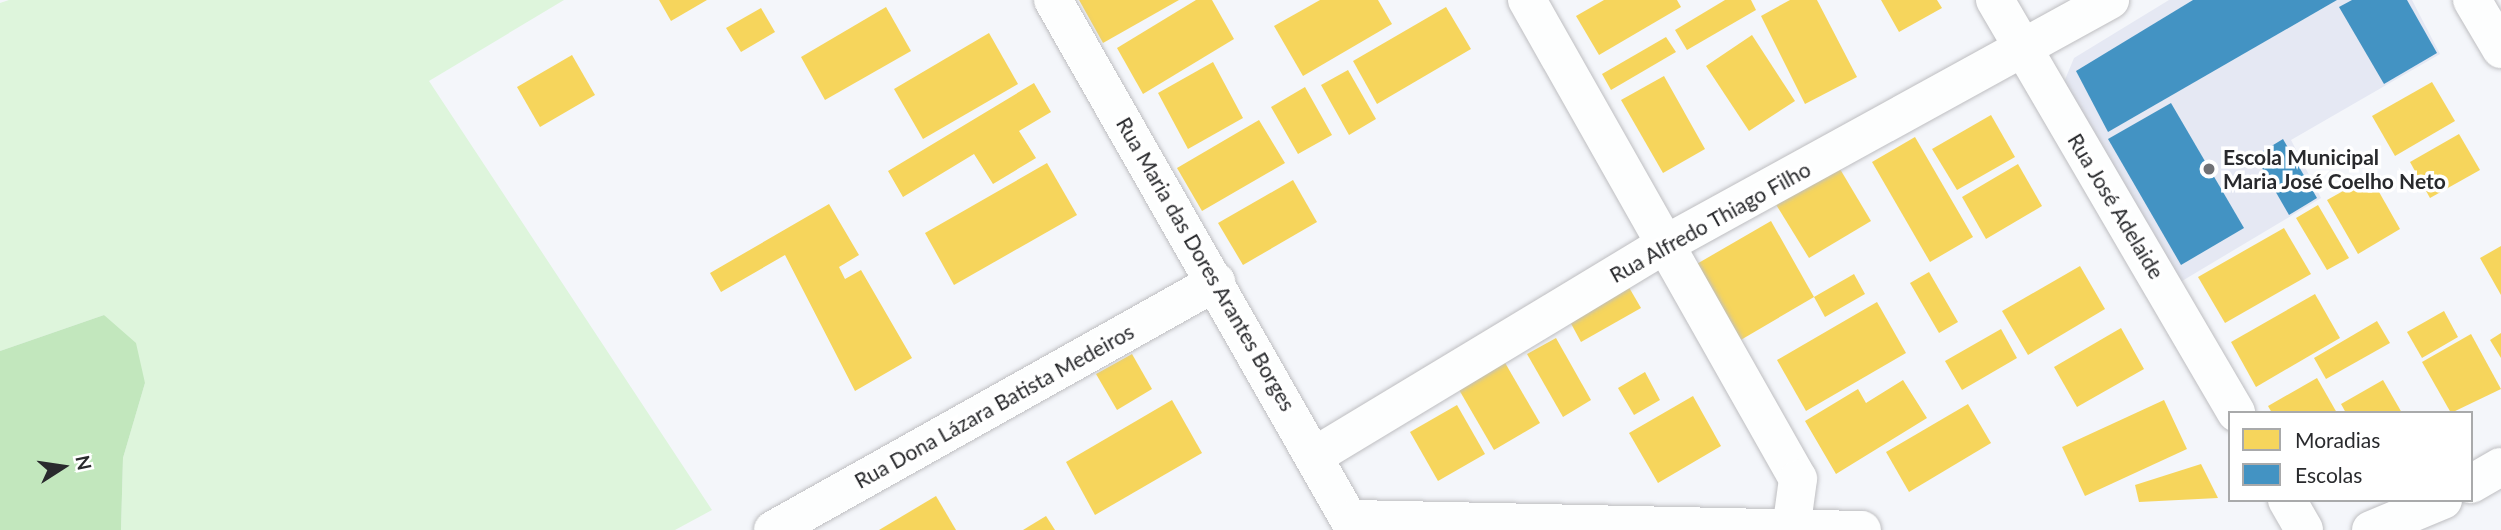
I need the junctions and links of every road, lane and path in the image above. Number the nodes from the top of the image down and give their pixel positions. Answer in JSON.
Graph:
{"nodes":[{"id":1,"x":1053,"y":0,"type":"edge"},
{"id":2,"x":1527,"y":0,"type":"edge"},
{"id":3,"x":1995,"y":0,"type":"edge"},
{"id":4,"x":2110,"y":0,"type":"edge"},
{"id":5,"x":2472,"y":0,"type":"edge"},
{"id":6,"x":2501,"y":49,"type":"edge"},
{"id":7,"x":2024,"y":50,"type":"junction"},
{"id":8,"x":1664,"y":245,"type":"junction"},
{"id":9,"x":1216,"y":282,"type":"junction"},
{"id":10,"x":2235,"y":411,"type":"edge"},
{"id":11,"x":1316,"y":455,"type":"junction"},
{"id":12,"x":2501,"y":467,"type":"edge"},
{"id":13,"x":2473,"y":483,"type":"edge"},
{"id":14,"x":2288,"y":502,"type":"edge"},
{"id":15,"x":2423,"y":516,"type":"edge"},
{"id":16,"x":1354,"y":525,"type":"edge"},
{"id":17,"x":1791,"y":529,"type":"edge"},
{"id":18,"x":773,"y":530,"type":"edge"},
{"id":19,"x":1862,"y":530,"type":"edge"},
{"id":20,"x":2304,"y":530,"type":"edge"},
{"id":21,"x":2371,"y":530,"type":"edge"}],
"edges":[{"from":1,"to":9,"type":"street","name":"Rua Maria das Dores Arantes Borges"},
{"from":2,"to":8,"type":"street"},
{"from":3,"to":7,"type":"street","name":"Rua José Adelaide"},
{"from":4,"to":7,"type":"street","name":"Rua Alfredo Thiago Filho"},
{"from":5,"to":6,"type":"street"},
{"from":7,"to":8,"type":"street","name":"Rua Alfredo Thiago Filho"},
{"from":7,"to":10,"type":"street","name":"Rua José Adelaide"},
{"from":8,"to":11,"type":"street","name":"Rua Alfredo Thiago Filho"},
{"from":8,"to":17,"type":"street"},
{"from":9,"to":11,"type":"street","name":"Rua Maria das Dores Arantes Borges"},
{"from":9,"to":18,"type":"street","name":"Rua Dona Lázara Batista Medeiros"},
{"from":11,"to":16,"type":"street","name":"Rua Maria das Dores Arantes Borges"},
{"from":12,"to":13,"type":"street"},
{"from":14,"to":20,"type":"street"},
{"from":15,"to":21,"type":"street"},
{"from":16,"to":17,"type":"street"},
{"from":17,"to":19,"type":"street"}]}
